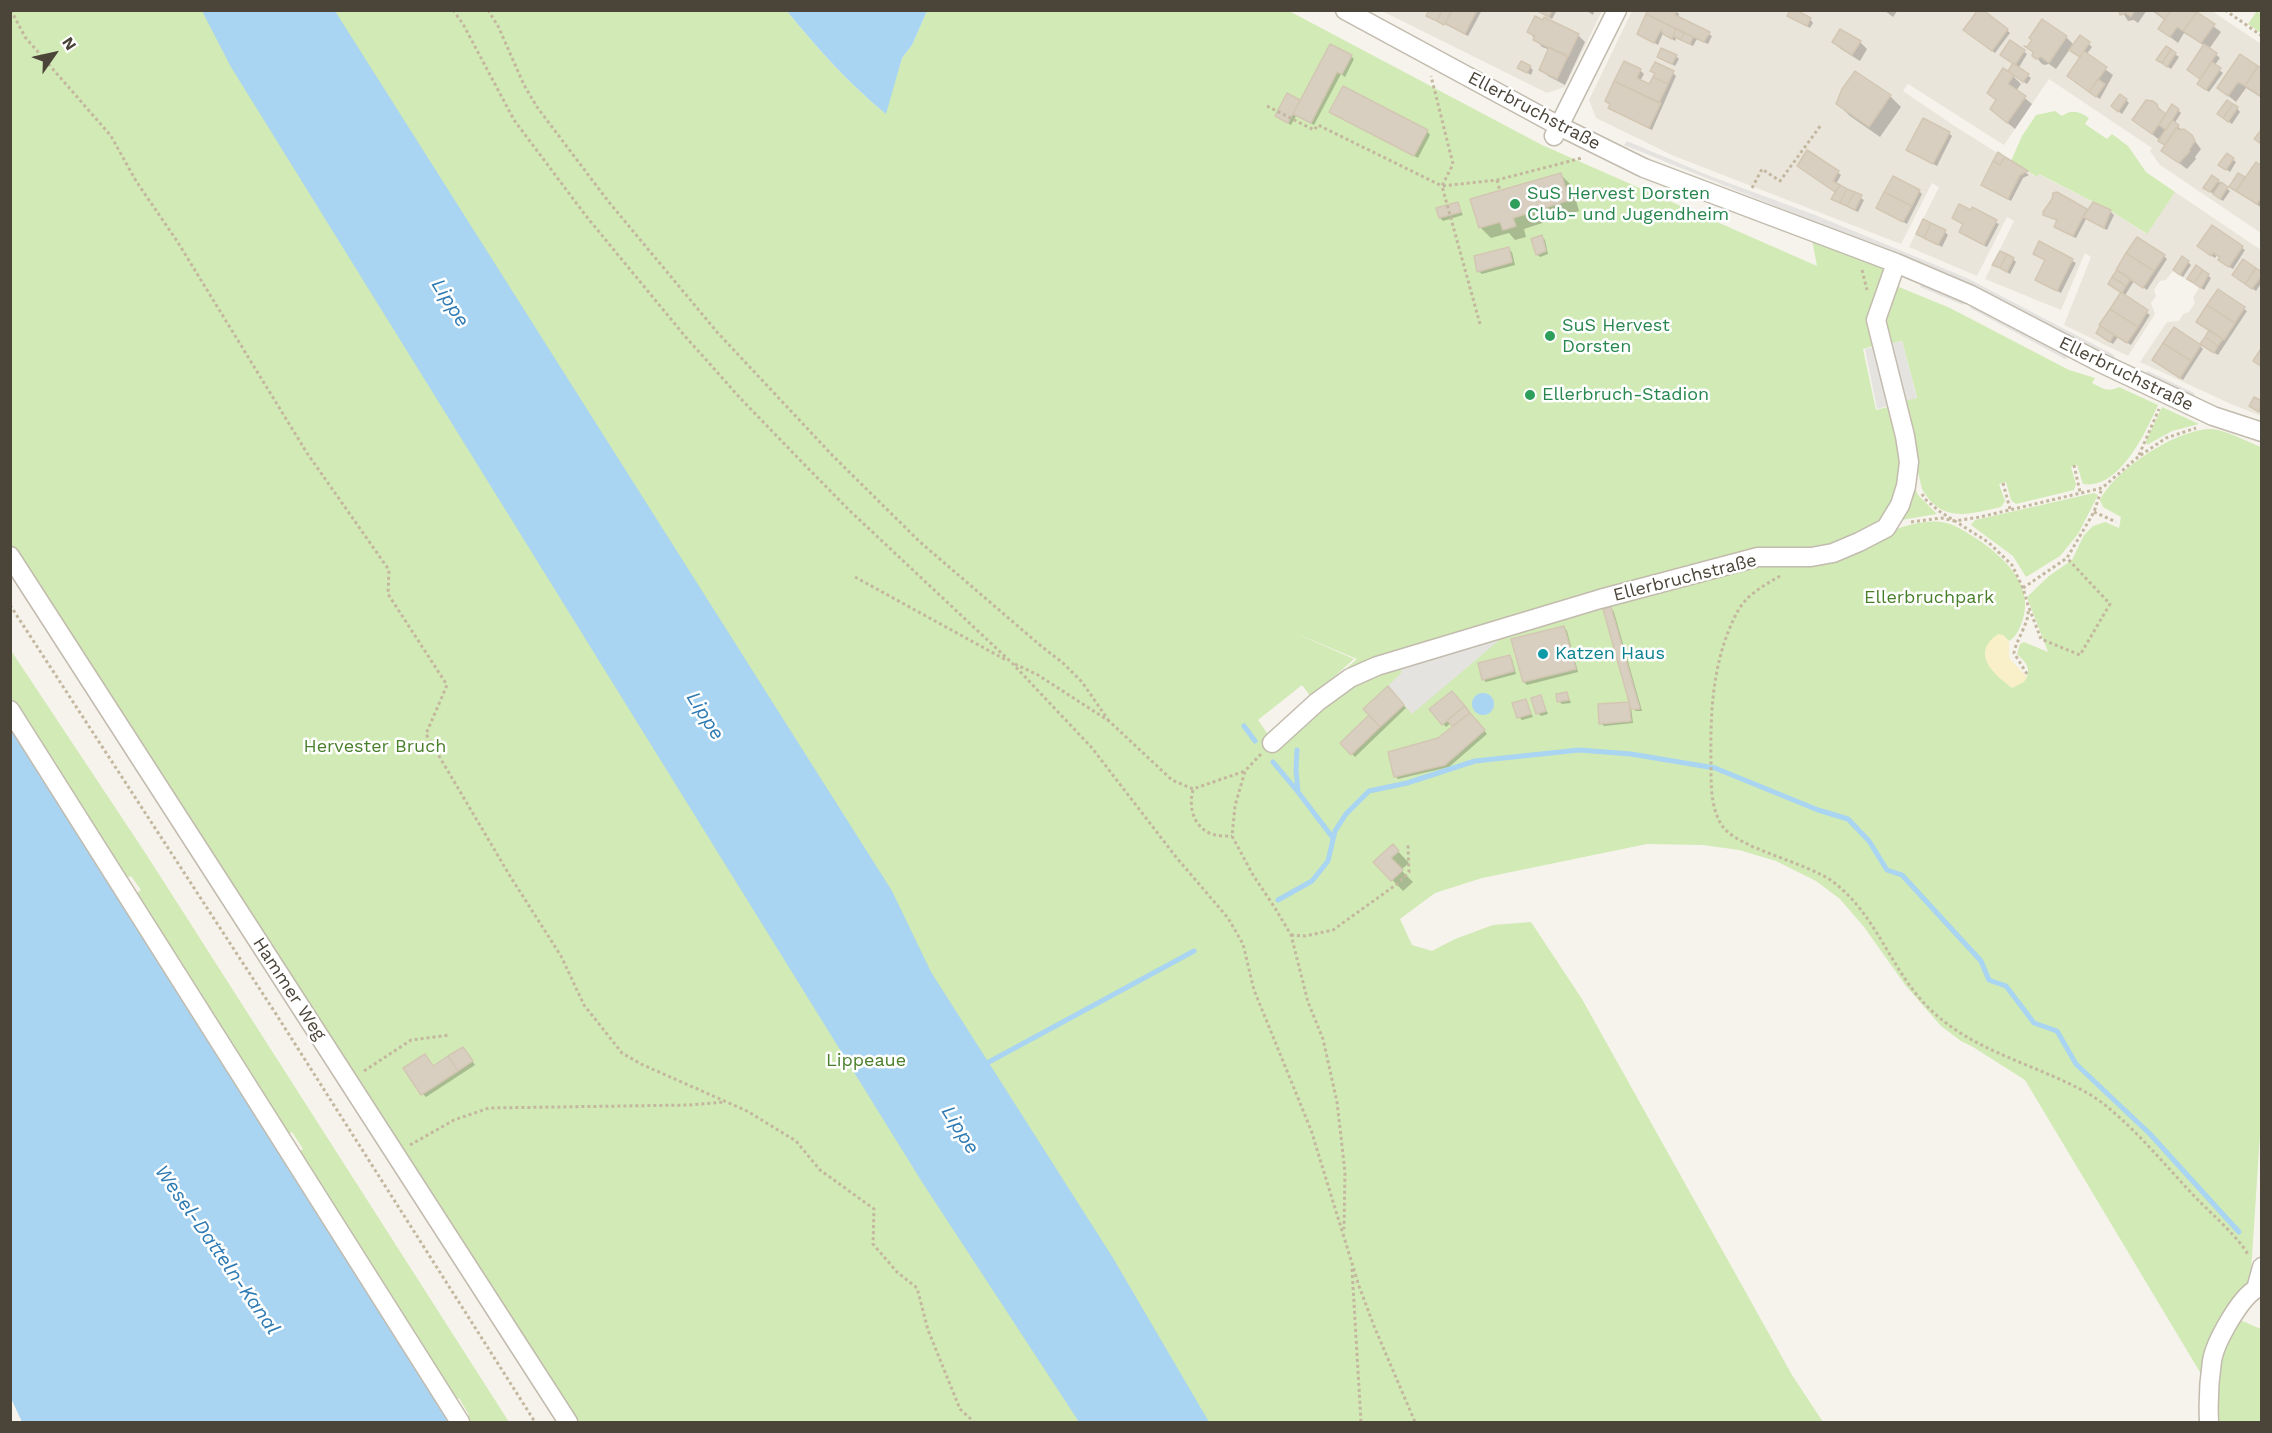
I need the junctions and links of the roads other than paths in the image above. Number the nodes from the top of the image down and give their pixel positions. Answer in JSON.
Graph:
{"nodes":[{"id":1,"x":1345,"y":10,"type":"edge"},
{"id":2,"x":1617,"y":10,"type":"edge"},
{"id":3,"x":1556,"y":131,"type":"junction"},
{"id":4,"x":1896,"y":263,"type":"junction"},
{"id":5,"x":2262,"y":432,"type":"edge"},
{"id":6,"x":10,"y":556,"type":"edge"},
{"id":7,"x":10,"y":711,"type":"edge"},
{"id":8,"x":1272,"y":743,"type":"dead end"},
{"id":9,"x":2255,"y":1264,"type":"edge"},
{"id":10,"x":2259,"y":1292,"type":"edge"},
{"id":11,"x":460,"y":1422,"type":"edge"},
{"id":12,"x":568,"y":1422,"type":"edge"},
{"id":13,"x":2209,"y":1422,"type":"edge"}],
"edges":[{"from":1,"to":3,"type":"street","name":"Ellerbruchstraße"},
{"from":2,"to":3,"type":"street"},
{"from":3,"to":4,"type":"street","name":"Ellerbruchstraße"},
{"from":4,"to":5,"type":"street","name":"Ellerbruchstraße"},
{"from":4,"to":8,"type":"street","name":"Ellerbruchstraße"},
{"from":6,"to":12,"type":"street","name":"Hammer Weg"},
{"from":7,"to":11,"type":"street"},
{"from":9,"to":10,"type":"street"},
{"from":10,"to":13,"type":"street"}]}
